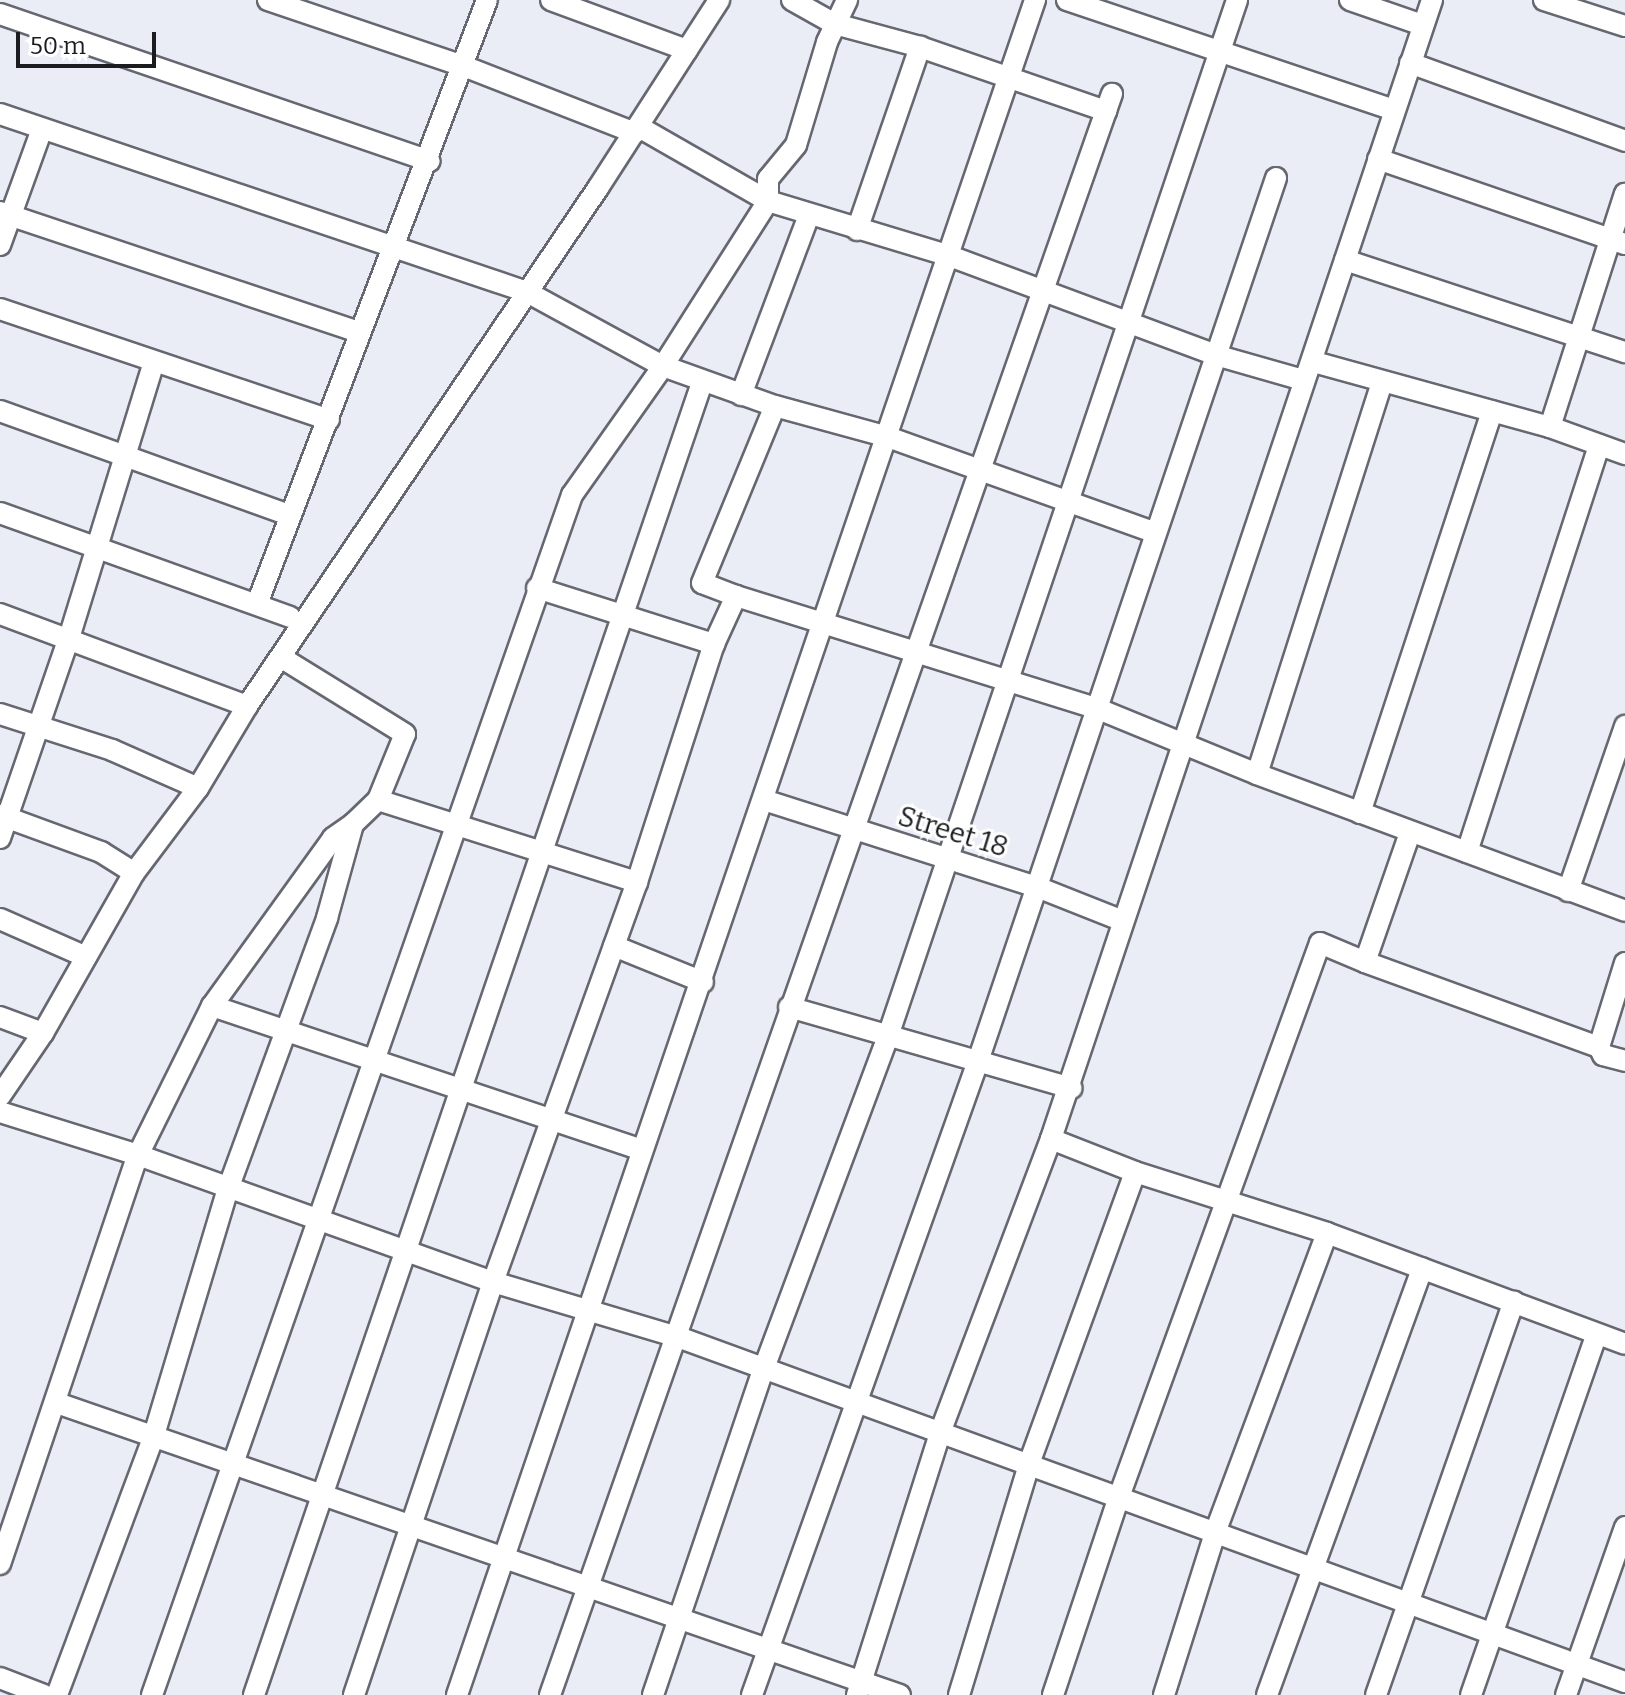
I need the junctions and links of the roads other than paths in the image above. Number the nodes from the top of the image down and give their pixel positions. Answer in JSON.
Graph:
{"nodes":[{"id":1,"x":268,"y":0,"type":"edge"},
{"id":2,"x":487,"y":0,"type":"edge"},
{"id":3,"x":551,"y":0,"type":"edge"},
{"id":4,"x":719,"y":0,"type":"edge"},
{"id":5,"x":792,"y":0,"type":"edge"},
{"id":6,"x":847,"y":0,"type":"edge"},
{"id":7,"x":1035,"y":0,"type":"edge"},
{"id":8,"x":1067,"y":0,"type":"edge"},
{"id":9,"x":1237,"y":0,"type":"edge"},
{"id":10,"x":1350,"y":0,"type":"edge"},
{"id":11,"x":1432,"y":0,"type":"edge"},
{"id":12,"x":1544,"y":0,"type":"edge"},
{"id":13,"x":0,"y":14,"type":"edge"},
{"id":14,"x":835,"y":24,"type":"junction"},
{"id":15,"x":1422,"y":25,"type":"junction"},
{"id":16,"x":1625,"y":26,"type":"edge"},
{"id":17,"x":920,"y":47,"type":"junction"},
{"id":18,"x":687,"y":50,"type":"junction"},
{"id":19,"x":1223,"y":51,"type":"junction"},
{"id":20,"x":1410,"y":63,"type":"junction"},
{"id":21,"x":466,"y":67,"type":"junction"},
{"id":22,"x":1010,"y":77,"type":"junction"},
{"id":23,"x":1394,"y":110,"type":"junction"},
{"id":24,"x":0,"y":114,"type":"edge"},
{"id":25,"x":42,"y":129,"type":"junction"},
{"id":26,"x":637,"y":130,"type":"junction"},
{"id":27,"x":1625,"y":141,"type":"edge"},
{"id":28,"x":1378,"y":159,"type":"junction"},
{"id":29,"x":430,"y":161,"type":"junction"},
{"id":30,"x":1276,"y":178,"type":"dead end"},
{"id":31,"x":1625,"y":194,"type":"edge"},
{"id":32,"x":768,"y":201,"type":"junction"},
{"id":33,"x":5,"y":214,"type":"edge"},
{"id":34,"x":809,"y":215,"type":"junction"},
{"id":35,"x":857,"y":230,"type":"junction"},
{"id":36,"x":1617,"y":241,"type":"edge"},
{"id":37,"x":0,"y":245,"type":"edge"},
{"id":38,"x":397,"y":246,"type":"junction"},
{"id":39,"x":950,"y":256,"type":"junction"},
{"id":40,"x":1345,"y":260,"type":"junction"},
{"id":41,"x":527,"y":292,"type":"junction"},
{"id":42,"x":1043,"y":294,"type":"junction"},
{"id":43,"x":0,"y":309,"type":"edge"},
{"id":44,"x":1127,"y":324,"type":"junction"},
{"id":45,"x":359,"y":332,"type":"junction"},
{"id":46,"x":1576,"y":336,"type":"junction"},
{"id":47,"x":1625,"y":352,"type":"edge"},
{"id":48,"x":1219,"y":356,"type":"junction"},
{"id":49,"x":154,"y":362,"type":"junction"},
{"id":50,"x":1314,"y":362,"type":"junction"},
{"id":51,"x":663,"y":366,"type":"junction"},
{"id":52,"x":1303,"y":380,"type":"junction"},
{"id":53,"x":702,"y":383,"type":"junction"},
{"id":54,"x":1382,"y":383,"type":"junction"},
{"id":55,"x":741,"y":395,"type":"junction"},
{"id":56,"x":775,"y":406,"type":"junction"},
{"id":57,"x":0,"y":411,"type":"edge"},
{"id":58,"x":1492,"y":411,"type":"junction"},
{"id":59,"x":329,"y":420,"type":"junction"},
{"id":60,"x":1550,"y":427,"type":"junction"},
{"id":61,"x":885,"y":436,"type":"junction"},
{"id":62,"x":1599,"y":445,"type":"junction"},
{"id":63,"x":1625,"y":454,"type":"edge"},
{"id":64,"x":125,"y":456,"type":"junction"},
{"id":65,"x":979,"y":471,"type":"junction"},
{"id":66,"x":1067,"y":500,"type":"junction"},
{"id":67,"x":0,"y":513,"type":"edge"},
{"id":68,"x":291,"y":516,"type":"junction"},
{"id":69,"x":1153,"y":532,"type":"junction"},
{"id":70,"x":98,"y":545,"type":"junction"},
{"id":71,"x":537,"y":588,"type":"junction"},
{"id":72,"x":736,"y":596,"type":"junction"},
{"id":73,"x":257,"y":604,"type":"junction"},
{"id":74,"x":0,"y":614,"type":"edge"},
{"id":75,"x":623,"y":616,"type":"junction"},
{"id":76,"x":290,"y":617,"type":"dead end"},
{"id":77,"x":826,"y":621,"type":"junction"},
{"id":78,"x":69,"y":638,"type":"junction"},
{"id":79,"x":714,"y":644,"type":"junction"},
{"id":80,"x":915,"y":650,"type":"junction"},
{"id":81,"x":282,"y":658,"type":"junction"},
{"id":82,"x":1005,"y":682,"type":"junction"},
{"id":83,"x":247,"y":706,"type":"junction"},
{"id":84,"x":1096,"y":708,"type":"junction"},
{"id":85,"x":0,"y":714,"type":"edge"},
{"id":86,"x":1625,"y":726,"type":"edge"},
{"id":87,"x":40,"y":727,"type":"junction"},
{"id":88,"x":1182,"y":745,"type":"junction"},
{"id":89,"x":1257,"y":774,"type":"junction"},
{"id":90,"x":198,"y":788,"type":"junction"},
{"id":91,"x":378,"y":800,"type":"junction"},
{"id":92,"x":764,"y":800,"type":"junction"},
{"id":93,"x":1360,"y":813,"type":"junction"},
{"id":94,"x":3,"y":816,"type":"edge"},
{"id":95,"x":353,"y":824,"type":"junction"},
{"id":96,"x":457,"y":824,"type":"junction"},
{"id":97,"x":852,"y":830,"type":"junction"},
{"id":98,"x":1410,"y":833,"type":"junction"},
{"id":99,"x":0,"y":838,"type":"edge"},
{"id":100,"x":1467,"y":852,"type":"junction"},
{"id":101,"x":543,"y":855,"type":"junction"},
{"id":102,"x":948,"y":859,"type":"junction"},
{"id":103,"x":134,"y":873,"type":"junction"},
{"id":104,"x":637,"y":882,"type":"junction"},
{"id":105,"x":1037,"y":887,"type":"junction"},
{"id":106,"x":1568,"y":891,"type":"junction"},
{"id":107,"x":1625,"y":911,"type":"edge"},
{"id":108,"x":0,"y":919,"type":"edge"},
{"id":109,"x":1123,"y":921,"type":"junction"},
{"id":110,"x":614,"y":946,"type":"junction"},
{"id":111,"x":86,"y":957,"type":"junction"},
{"id":112,"x":1365,"y":962,"type":"junction"},
{"id":113,"x":1625,"y":963,"type":"edge"},
{"id":114,"x":703,"y":982,"type":"junction"},
{"id":115,"x":212,"y":1006,"type":"junction"},
{"id":116,"x":789,"y":1007,"type":"junction"},
{"id":117,"x":0,"y":1017,"type":"edge"},
{"id":118,"x":43,"y":1033,"type":"junction"},
{"id":119,"x":286,"y":1033,"type":"junction"},
{"id":120,"x":888,"y":1036,"type":"junction"},
{"id":121,"x":1599,"y":1047,"type":"junction"},
{"id":122,"x":374,"y":1060,"type":"junction"},
{"id":123,"x":1625,"y":1061,"type":"edge"},
{"id":124,"x":977,"y":1064,"type":"junction"},
{"id":125,"x":1072,"y":1088,"type":"junction"},
{"id":126,"x":462,"y":1090,"type":"junction"},
{"id":127,"x":0,"y":1096,"type":"edge"},
{"id":128,"x":0,"y":1112,"type":"edge"},
{"id":129,"x":553,"y":1117,"type":"junction"},
{"id":130,"x":1051,"y":1139,"type":"junction"},
{"id":131,"x":642,"y":1150,"type":"junction"},
{"id":132,"x":138,"y":1155,"type":"junction"},
{"id":133,"x":1135,"y":1172,"type":"junction"},
{"id":134,"x":228,"y":1189,"type":"junction"},
{"id":135,"x":1226,"y":1199,"type":"junction"},
{"id":136,"x":317,"y":1218,"type":"junction"},
{"id":137,"x":1327,"y":1233,"type":"junction"},
{"id":138,"x":404,"y":1248,"type":"junction"},
{"id":139,"x":1422,"y":1268,"type":"junction"},
{"id":140,"x":493,"y":1282,"type":"junction"},
{"id":141,"x":1514,"y":1302,"type":"junction"},
{"id":142,"x":586,"y":1312,"type":"junction"},
{"id":143,"x":1597,"y":1334,"type":"junction"},
{"id":144,"x":678,"y":1337,"type":"junction"},
{"id":145,"x":1625,"y":1344,"type":"edge"},
{"id":146,"x":764,"y":1368,"type":"junction"},
{"id":147,"x":857,"y":1401,"type":"junction"},
{"id":148,"x":57,"y":1403,"type":"junction"},
{"id":149,"x":941,"y":1430,"type":"junction"},
{"id":150,"x":154,"y":1435,"type":"junction"},
{"id":151,"x":1030,"y":1461,"type":"junction"},
{"id":152,"x":232,"y":1464,"type":"junction"},
{"id":153,"x":1120,"y":1494,"type":"junction"},
{"id":154,"x":325,"y":1498,"type":"junction"},
{"id":155,"x":1625,"y":1527,"type":"edge"},
{"id":156,"x":412,"y":1528,"type":"junction"},
{"id":157,"x":1216,"y":1530,"type":"junction"},
{"id":158,"x":502,"y":1559,"type":"junction"},
{"id":159,"x":0,"y":1564,"type":"edge"},
{"id":160,"x":1313,"y":1565,"type":"junction"},
{"id":161,"x":586,"y":1587,"type":"junction"},
{"id":162,"x":1408,"y":1600,"type":"junction"},
{"id":163,"x":680,"y":1615,"type":"junction"},
{"id":164,"x":1492,"y":1632,"type":"junction"},
{"id":165,"x":769,"y":1647,"type":"junction"},
{"id":166,"x":1578,"y":1662,"type":"junction"},
{"id":167,"x":0,"y":1678,"type":"edge"},
{"id":168,"x":1625,"y":1682,"type":"edge"},
{"id":169,"x":859,"y":1688,"type":"edge"},
{"id":170,"x":44,"y":1695,"type":"edge"},
{"id":171,"x":57,"y":1695,"type":"edge"},
{"id":172,"x":152,"y":1695,"type":"edge"},
{"id":173,"x":254,"y":1695,"type":"edge"},
{"id":174,"x":354,"y":1695,"type":"edge"},
{"id":175,"x":457,"y":1695,"type":"edge"},
{"id":176,"x":550,"y":1695,"type":"edge"},
{"id":177,"x":653,"y":1695,"type":"edge"},
{"id":178,"x":752,"y":1695,"type":"edge"},
{"id":179,"x":900,"y":1695,"type":"edge"},
{"id":180,"x":959,"y":1695,"type":"edge"},
{"id":181,"x":1053,"y":1695,"type":"edge"},
{"id":182,"x":1164,"y":1695,"type":"edge"},
{"id":183,"x":1267,"y":1695,"type":"edge"},
{"id":184,"x":1376,"y":1695,"type":"edge"},
{"id":185,"x":1471,"y":1695,"type":"edge"},
{"id":186,"x":1566,"y":1695,"type":"edge"}],
"edges":[{"from":1,"to":21,"type":"street"},
{"from":2,"to":21,"type":"street"},
{"from":3,"to":18,"type":"street"},
{"from":4,"to":18,"type":"street"},
{"from":5,"to":14,"type":"street"},
{"from":6,"to":14,"type":"street"},
{"from":7,"to":22,"type":"street"},
{"from":8,"to":19,"type":"street"},
{"from":9,"to":19,"type":"street"},
{"from":10,"to":15,"type":"street"},
{"from":11,"to":15,"type":"street"},
{"from":12,"to":16,"type":"street"},
{"from":13,"to":29,"type":"street"},
{"from":14,"to":17,"type":"street"},
{"from":14,"to":32,"type":"street"},
{"from":15,"to":20,"type":"street"},
{"from":17,"to":22,"type":"street"},
{"from":17,"to":35,"type":"street"},
{"from":18,"to":26,"type":"street"},
{"from":19,"to":23,"type":"street"},
{"from":19,"to":44,"type":"street"},
{"from":20,"to":23,"type":"street"},
{"from":20,"to":27,"type":"street"},
{"from":21,"to":26,"type":"street"},
{"from":21,"to":29,"type":"street"},
{"from":22,"to":39,"type":"street"},
{"from":22,"to":42,"type":"street"},
{"from":23,"to":28,"type":"street"},
{"from":24,"to":25,"type":"street"},
{"from":25,"to":33,"type":"street"},
{"from":25,"to":38,"type":"street"},
{"from":26,"to":32,"type":"street"},
{"from":26,"to":41,"type":"street"},
{"from":28,"to":36,"type":"street"},
{"from":28,"to":40,"type":"street"},
{"from":29,"to":38,"type":"street"},
{"from":30,"to":48,"type":"street"},
{"from":31,"to":36,"type":"street"},
{"from":32,"to":34,"type":"street"},
{"from":32,"to":51,"type":"street"},
{"from":33,"to":37,"type":"street"},
{"from":33,"to":45,"type":"street"},
{"from":34,"to":35,"type":"street"},
{"from":34,"to":55,"type":"street"},
{"from":35,"to":39,"type":"street"},
{"from":36,"to":46,"type":"street"},
{"from":38,"to":41,"type":"street"},
{"from":38,"to":45,"type":"street"},
{"from":39,"to":42,"type":"street"},
{"from":39,"to":61,"type":"street"},
{"from":40,"to":46,"type":"street"},
{"from":40,"to":50,"type":"street"},
{"from":41,"to":51,"type":"street"},
{"from":41,"to":81,"type":"street"},
{"from":42,"to":44,"type":"street"},
{"from":42,"to":65,"type":"street"},
{"from":43,"to":49,"type":"street"},
{"from":44,"to":48,"type":"street"},
{"from":44,"to":66,"type":"street"},
{"from":45,"to":59,"type":"street"},
{"from":46,"to":47,"type":"street"},
{"from":46,"to":60,"type":"street"},
{"from":48,"to":52,"type":"street"},
{"from":48,"to":69,"type":"street"},
{"from":49,"to":59,"type":"street"},
{"from":49,"to":64,"type":"street"},
{"from":50,"to":52,"type":"street"},
{"from":50,"to":54,"type":"street"},
{"from":51,"to":53,"type":"street"},
{"from":51,"to":71,"type":"street"},
{"from":52,"to":88,"type":"street"},
{"from":53,"to":55,"type":"street"},
{"from":53,"to":75,"type":"street"},
{"from":54,"to":58,"type":"street"},
{"from":54,"to":89,"type":"street"},
{"from":55,"to":56,"type":"street"},
{"from":56,"to":61,"type":"street"},
{"from":56,"to":72,"type":"street"},
{"from":57,"to":64,"type":"street"},
{"from":58,"to":60,"type":"street"},
{"from":58,"to":93,"type":"street"},
{"from":59,"to":68,"type":"street"},
{"from":60,"to":62,"type":"street"},
{"from":61,"to":65,"type":"street"},
{"from":61,"to":77,"type":"street"},
{"from":62,"to":63,"type":"street"},
{"from":62,"to":100,"type":"street"},
{"from":64,"to":68,"type":"street"},
{"from":64,"to":70,"type":"street"},
{"from":65,"to":66,"type":"street"},
{"from":65,"to":80,"type":"street"},
{"from":66,"to":69,"type":"street"},
{"from":66,"to":82,"type":"street"},
{"from":67,"to":70,"type":"street"},
{"from":68,"to":73,"type":"street"},
{"from":69,"to":84,"type":"street"},
{"from":70,"to":73,"type":"street"},
{"from":70,"to":78,"type":"street"},
{"from":71,"to":75,"type":"street"},
{"from":71,"to":96,"type":"street"},
{"from":72,"to":77,"type":"street"},
{"from":72,"to":79,"type":"street"},
{"from":73,"to":76,"type":"street"},
{"from":74,"to":78,"type":"street"},
{"from":75,"to":79,"type":"street"},
{"from":75,"to":101,"type":"street"},
{"from":77,"to":80,"type":"street"},
{"from":77,"to":92,"type":"street"},
{"from":78,"to":83,"type":"street"},
{"from":78,"to":87,"type":"street"},
{"from":79,"to":104,"type":"street"},
{"from":80,"to":82,"type":"street"},
{"from":80,"to":97,"type":"street"},
{"from":81,"to":83,"type":"street"},
{"from":81,"to":91,"type":"street"},
{"from":82,"to":84,"type":"street"},
{"from":82,"to":102,"type":"street"},
{"from":83,"to":90,"type":"street"},
{"from":84,"to":88,"type":"street"},
{"from":84,"to":105,"type":"street"},
{"from":85,"to":87,"type":"street"},
{"from":86,"to":106,"type":"street"},
{"from":87,"to":90,"type":"street"},
{"from":87,"to":94,"type":"street"},
{"from":88,"to":89,"type":"street"},
{"from":88,"to":109,"type":"street"},
{"from":89,"to":93,"type":"street"},
{"from":90,"to":103,"type":"street"},
{"from":91,"to":95,"type":"street"},
{"from":91,"to":96,"type":"street"},
{"from":92,"to":97,"type":"street","name":"Street 18"},
{"from":92,"to":114,"type":"street"},
{"from":93,"to":98,"type":"street"},
{"from":94,"to":99,"type":"street"},
{"from":94,"to":103,"type":"street"},
{"from":95,"to":115,"type":"street"},
{"from":95,"to":119,"type":"street"},
{"from":96,"to":101,"type":"street"},
{"from":96,"to":122,"type":"street"},
{"from":97,"to":102,"type":"street","name":"Street 18"},
{"from":97,"to":116,"type":"street"},
{"from":98,"to":100,"type":"street"},
{"from":98,"to":112,"type":"street"},
{"from":100,"to":106,"type":"street"},
{"from":101,"to":104,"type":"street"},
{"from":101,"to":126,"type":"street"},
{"from":102,"to":105,"type":"street","name":"Street 18"},
{"from":102,"to":120,"type":"street"},
{"from":103,"to":111,"type":"street"},
{"from":104,"to":110,"type":"street"},
{"from":105,"to":109,"type":"street","name":"Street 18"},
{"from":105,"to":124,"type":"street"},
{"from":106,"to":107,"type":"street"},
{"from":108,"to":111,"type":"street"},
{"from":109,"to":125,"type":"street"},
{"from":110,"to":114,"type":"street"},
{"from":110,"to":129,"type":"street"},
{"from":111,"to":118,"type":"street"},
{"from":112,"to":121,"type":"street"},
{"from":112,"to":135,"type":"street"},
{"from":113,"to":121,"type":"street"},
{"from":114,"to":131,"type":"street"},
{"from":115,"to":119,"type":"street"},
{"from":115,"to":132,"type":"street"},
{"from":116,"to":120,"type":"street"},
{"from":116,"to":144,"type":"street"},
{"from":117,"to":118,"type":"street"},
{"from":118,"to":127,"type":"street"},
{"from":119,"to":122,"type":"street"},
{"from":119,"to":134,"type":"street"},
{"from":120,"to":124,"type":"street"},
{"from":120,"to":146,"type":"street"},
{"from":121,"to":123,"type":"street"},
{"from":122,"to":126,"type":"street"},
{"from":122,"to":136,"type":"street"},
{"from":124,"to":125,"type":"street"},
{"from":124,"to":147,"type":"street"},
{"from":125,"to":130,"type":"street"},
{"from":126,"to":129,"type":"street"},
{"from":126,"to":138,"type":"street"},
{"from":128,"to":132,"type":"street"},
{"from":129,"to":131,"type":"street"},
{"from":129,"to":140,"type":"street"},
{"from":130,"to":133,"type":"street"},
{"from":130,"to":149,"type":"street"},
{"from":131,"to":142,"type":"street"},
{"from":132,"to":134,"type":"street"},
{"from":132,"to":148,"type":"street"},
{"from":133,"to":135,"type":"street"},
{"from":133,"to":151,"type":"street"},
{"from":134,"to":136,"type":"street"},
{"from":134,"to":150,"type":"street"},
{"from":135,"to":137,"type":"street"},
{"from":135,"to":153,"type":"street"},
{"from":136,"to":138,"type":"street"},
{"from":136,"to":152,"type":"street"},
{"from":137,"to":139,"type":"street"},
{"from":137,"to":157,"type":"street"},
{"from":138,"to":140,"type":"street"},
{"from":138,"to":154,"type":"street"},
{"from":139,"to":141,"type":"street"},
{"from":139,"to":160,"type":"street"},
{"from":140,"to":142,"type":"street"},
{"from":140,"to":156,"type":"street"},
{"from":141,"to":143,"type":"street"},
{"from":141,"to":162,"type":"street"},
{"from":142,"to":144,"type":"street"},
{"from":142,"to":158,"type":"street"},
{"from":143,"to":145,"type":"street"},
{"from":143,"to":164,"type":"street"},
{"from":144,"to":146,"type":"street"},
{"from":144,"to":161,"type":"street"},
{"from":146,"to":147,"type":"street"},
{"from":146,"to":163,"type":"street"},
{"from":147,"to":149,"type":"street"},
{"from":147,"to":165,"type":"street"},
{"from":148,"to":150,"type":"street"},
{"from":148,"to":159,"type":"street"},
{"from":149,"to":151,"type":"street"},
{"from":149,"to":169,"type":"street"},
{"from":150,"to":152,"type":"street"},
{"from":150,"to":171,"type":"street"},
{"from":151,"to":153,"type":"street"},
{"from":151,"to":180,"type":"street"},
{"from":152,"to":154,"type":"street"},
{"from":152,"to":172,"type":"street"},
{"from":153,"to":157,"type":"street"},
{"from":153,"to":181,"type":"street"},
{"from":154,"to":156,"type":"street"},
{"from":154,"to":173,"type":"street"},
{"from":155,"to":166,"type":"street"},
{"from":156,"to":158,"type":"street"},
{"from":156,"to":174,"type":"street"},
{"from":157,"to":160,"type":"street"},
{"from":157,"to":182,"type":"street"},
{"from":158,"to":161,"type":"street"},
{"from":158,"to":175,"type":"street"},
{"from":160,"to":162,"type":"street"},
{"from":160,"to":183,"type":"street"},
{"from":161,"to":163,"type":"street"},
{"from":161,"to":176,"type":"street"},
{"from":162,"to":164,"type":"street"},
{"from":162,"to":184,"type":"street"},
{"from":163,"to":165,"type":"street"},
{"from":163,"to":177,"type":"street"},
{"from":164,"to":166,"type":"street"},
{"from":164,"to":185,"type":"street"},
{"from":165,"to":169,"type":"street"},
{"from":165,"to":178,"type":"street"},
{"from":166,"to":168,"type":"street"},
{"from":166,"to":186,"type":"street"},
{"from":167,"to":170,"type":"street"},
{"from":169,"to":179,"type":"street"}]}
